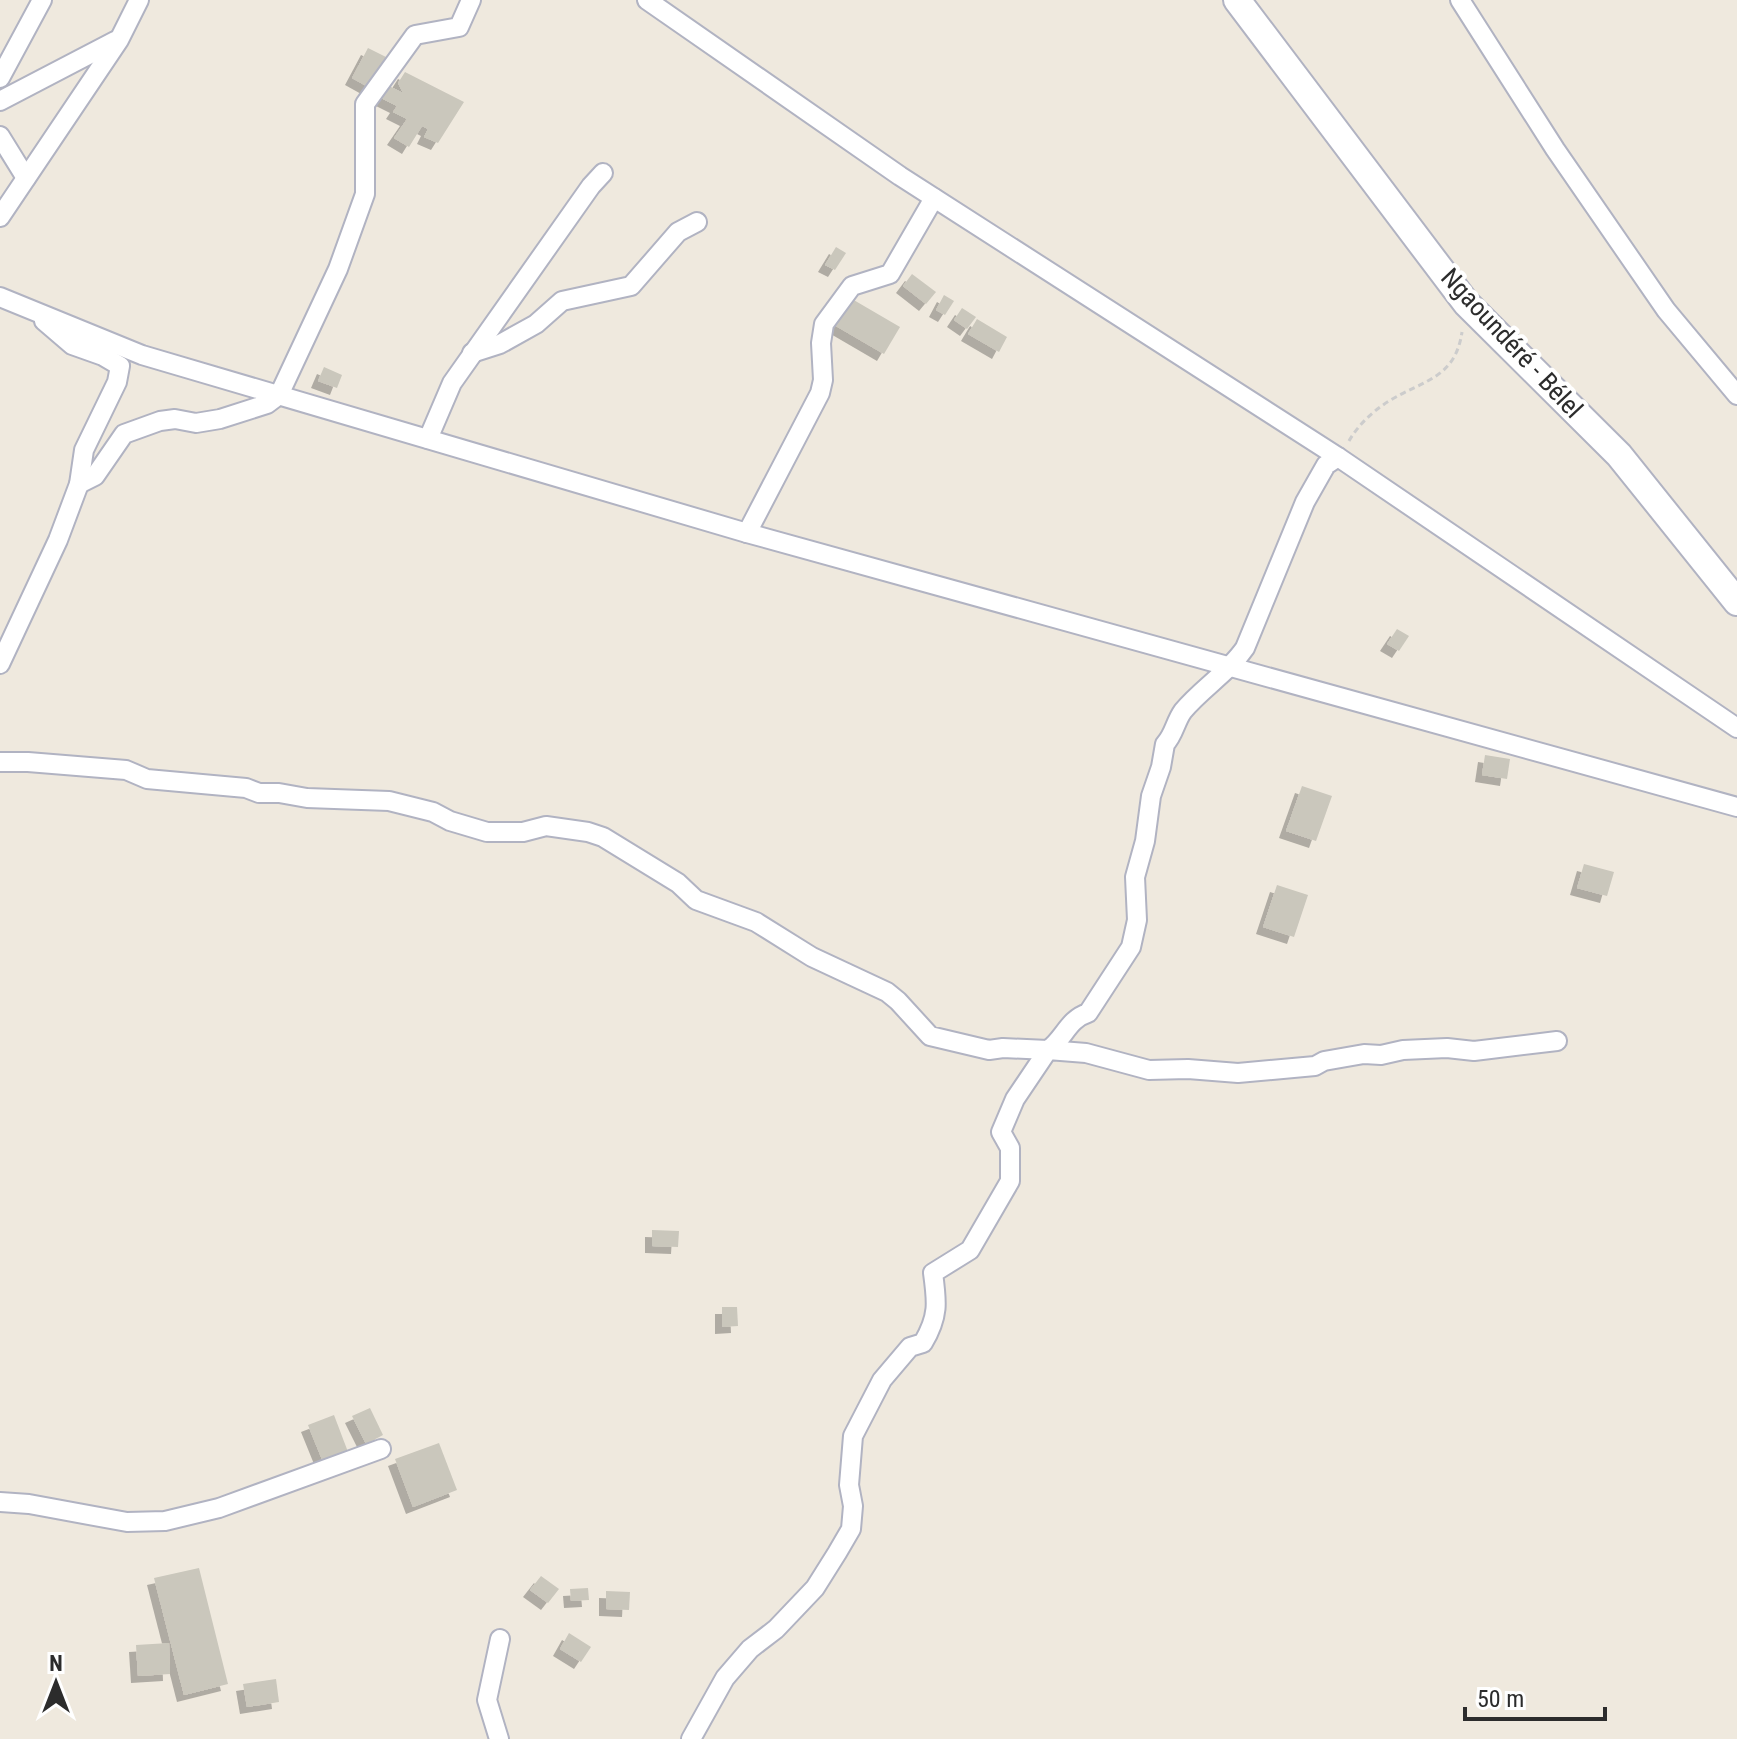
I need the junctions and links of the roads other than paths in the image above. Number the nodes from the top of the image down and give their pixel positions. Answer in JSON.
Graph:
{"nodes":[{"id":1,"x":42,"y":0,"type":"edge"},
{"id":2,"x":139,"y":0,"type":"edge"},
{"id":3,"x":471,"y":0,"type":"edge"},
{"id":4,"x":647,"y":0,"type":"edge"},
{"id":5,"x":1237,"y":0,"type":"edge"},
{"id":6,"x":1460,"y":0,"type":"edge"},
{"id":7,"x":119,"y":40,"type":"junction"},
{"id":8,"x":0,"y":78,"type":"edge"},
{"id":9,"x":0,"y":101,"type":"edge"},
{"id":10,"x":0,"y":136,"type":"edge"},
{"id":11,"x":603,"y":173,"type":"dead end"},
{"id":12,"x":26,"y":178,"type":"junction"},
{"id":13,"x":934,"y":198,"type":"junction"},
{"id":14,"x":0,"y":217,"type":"edge"},
{"id":15,"x":697,"y":222,"type":"dead end"},
{"id":16,"x":0,"y":297,"type":"edge"},
{"id":17,"x":32,"y":310,"type":"junction"},
{"id":18,"x":472,"y":353,"type":"junction"},
{"id":19,"x":279,"y":395,"type":"junction"},
{"id":20,"x":1737,"y":395,"type":"edge"},
{"id":21,"x":428,"y":439,"type":"junction"},
{"id":22,"x":1338,"y":457,"type":"junction"},
{"id":23,"x":79,"y":484,"type":"junction"},
{"id":24,"x":747,"y":533,"type":"junction"},
{"id":25,"x":1737,"y":602,"type":"edge"},
{"id":26,"x":0,"y":664,"type":"edge"},
{"id":27,"x":1230,"y":666,"type":"junction"},
{"id":28,"x":1737,"y":728,"type":"edge"},
{"id":29,"x":0,"y":762,"type":"edge"},
{"id":30,"x":1737,"y":807,"type":"edge"},
{"id":31,"x":1557,"y":1041,"type":"dead end"},
{"id":32,"x":1048,"y":1050,"type":"junction"},
{"id":33,"x":381,"y":1449,"type":"dead end"},
{"id":34,"x":0,"y":1502,"type":"edge"},
{"id":35,"x":500,"y":1639,"type":"dead end"},
{"id":36,"x":499,"y":1739,"type":"edge"},
{"id":37,"x":691,"y":1739,"type":"edge"}],
"edges":[{"from":1,"to":8,"type":"street"},
{"from":2,"to":7,"type":"street"},
{"from":3,"to":19,"type":"street"},
{"from":4,"to":13,"type":"street"},
{"from":5,"to":25,"type":"main road","name":"Ngaoundéré - Bélel"},
{"from":6,"to":20,"type":"street"},
{"from":7,"to":9,"type":"street"},
{"from":7,"to":12,"type":"street"},
{"from":10,"to":12,"type":"street"},
{"from":11,"to":18,"type":"street"},
{"from":12,"to":14,"type":"street"},
{"from":13,"to":22,"type":"street"},
{"from":13,"to":24,"type":"street"},
{"from":15,"to":18,"type":"street"},
{"from":16,"to":17,"type":"street"},
{"from":17,"to":19,"type":"street"},
{"from":17,"to":23,"type":"street"},
{"from":18,"to":21,"type":"street"},
{"from":19,"to":21,"type":"street"},
{"from":19,"to":23,"type":"street"},
{"from":21,"to":24,"type":"street"},
{"from":22,"to":27,"type":"street"},
{"from":22,"to":28,"type":"street"},
{"from":23,"to":26,"type":"street"},
{"from":24,"to":27,"type":"street"},
{"from":27,"to":30,"type":"street"},
{"from":27,"to":32,"type":"street"},
{"from":29,"to":32,"type":"street"},
{"from":31,"to":32,"type":"street"},
{"from":32,"to":37,"type":"street"},
{"from":33,"to":34,"type":"street"},
{"from":35,"to":36,"type":"street"}]}
